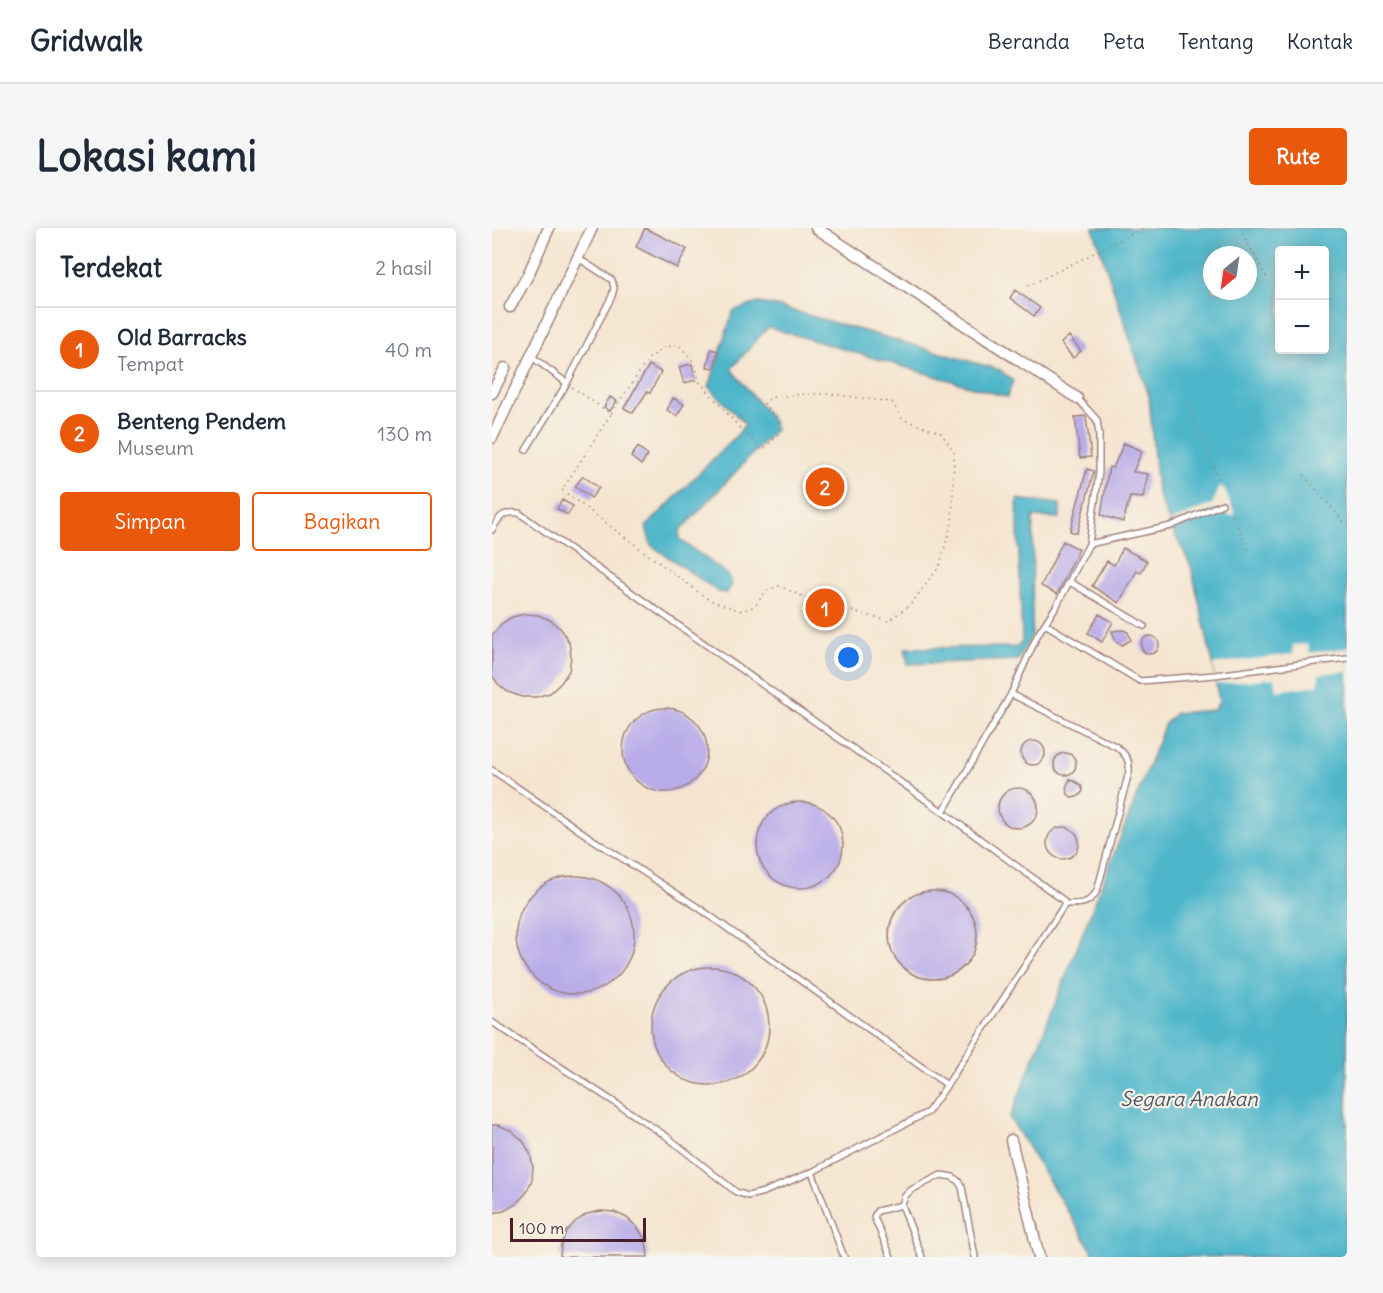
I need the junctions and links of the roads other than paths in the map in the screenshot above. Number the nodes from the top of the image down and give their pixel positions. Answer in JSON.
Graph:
{"nodes":[{"id":1,"x":549,"y":228,"type":"edge"},
{"id":2,"x":592,"y":228,"type":"edge"},
{"id":3,"x":816,"y":228,"type":"edge"},
{"id":4,"x":578,"y":258,"type":"junction"},
{"id":5,"x":510,"y":308,"type":"dead end"},
{"id":6,"x":532,"y":357,"type":"junction"},
{"id":7,"x":505,"y":368,"type":"dead end"},
{"id":8,"x":567,"y":383,"type":"junction"},
{"id":9,"x":492,"y":393,"type":"edge"},
{"id":10,"x":1077,"y":398,"type":"joint"},
{"id":11,"x":492,"y":438,"type":"edge"},
{"id":12,"x":526,"y":450,"type":"dead end"},
{"id":13,"x":1222,"y":504,"type":"dead end"},
{"id":14,"x":492,"y":530,"type":"edge"},
{"id":15,"x":1089,"y":544,"type":"junction"},
{"id":16,"x":1070,"y":582,"type":"junction"},
{"id":17,"x":1045,"y":624,"type":"junction"},
{"id":18,"x":1144,"y":626,"type":"dead end"},
{"id":19,"x":1347,"y":658,"type":"edge"},
{"id":20,"x":1011,"y":694,"type":"junction"},
{"id":21,"x":492,"y":770,"type":"edge"},
{"id":22,"x":943,"y":812,"type":"junction"},
{"id":23,"x":1065,"y":904,"type":"junction"},
{"id":24,"x":492,"y":1022,"type":"edge"},
{"id":25,"x":947,"y":1086,"type":"junction"},
{"id":26,"x":1011,"y":1140,"type":"dead end"},
{"id":27,"x":812,"y":1172,"type":"junction"},
{"id":28,"x":902,"y":1205,"type":"junction"},
{"id":29,"x":844,"y":1257,"type":"edge"},
{"id":30,"x":891,"y":1257,"type":"edge"},
{"id":31,"x":922,"y":1257,"type":"edge"},
{"id":32,"x":975,"y":1257,"type":"edge"},
{"id":33,"x":1039,"y":1257,"type":"edge"}],
"edges":[{"from":1,"to":5,"type":"street"},
{"from":2,"to":4,"type":"street"},
{"from":3,"to":10,"type":"street"},
{"from":4,"to":6,"type":"street"},
{"from":4,"to":8,"type":"lane"},
{"from":6,"to":8,"type":"lane"},
{"from":6,"to":11,"type":"street"},
{"from":7,"to":9,"type":"street"},
{"from":8,"to":12,"type":"lane"},
{"from":10,"to":15,"type":"lane"},
{"from":13,"to":15,"type":"lane"},
{"from":14,"to":22,"type":"lane"},
{"from":15,"to":16,"type":"lane"},
{"from":16,"to":17,"type":"lane"},
{"from":16,"to":18,"type":"lane"},
{"from":17,"to":19,"type":"lane"},
{"from":17,"to":20,"type":"lane"},
{"from":20,"to":22,"type":"lane"},
{"from":20,"to":23,"type":"lane"},
{"from":21,"to":25,"type":"lane"},
{"from":22,"to":23,"type":"lane"},
{"from":23,"to":25,"type":"lane"},
{"from":24,"to":27,"type":"lane"},
{"from":25,"to":27,"type":"lane"},
{"from":26,"to":33,"type":"street"},
{"from":27,"to":29,"type":"lane"},
{"from":28,"to":30,"type":"lane"},
{"from":28,"to":31,"type":"lane"},
{"from":28,"to":32,"type":"lane"}]}
